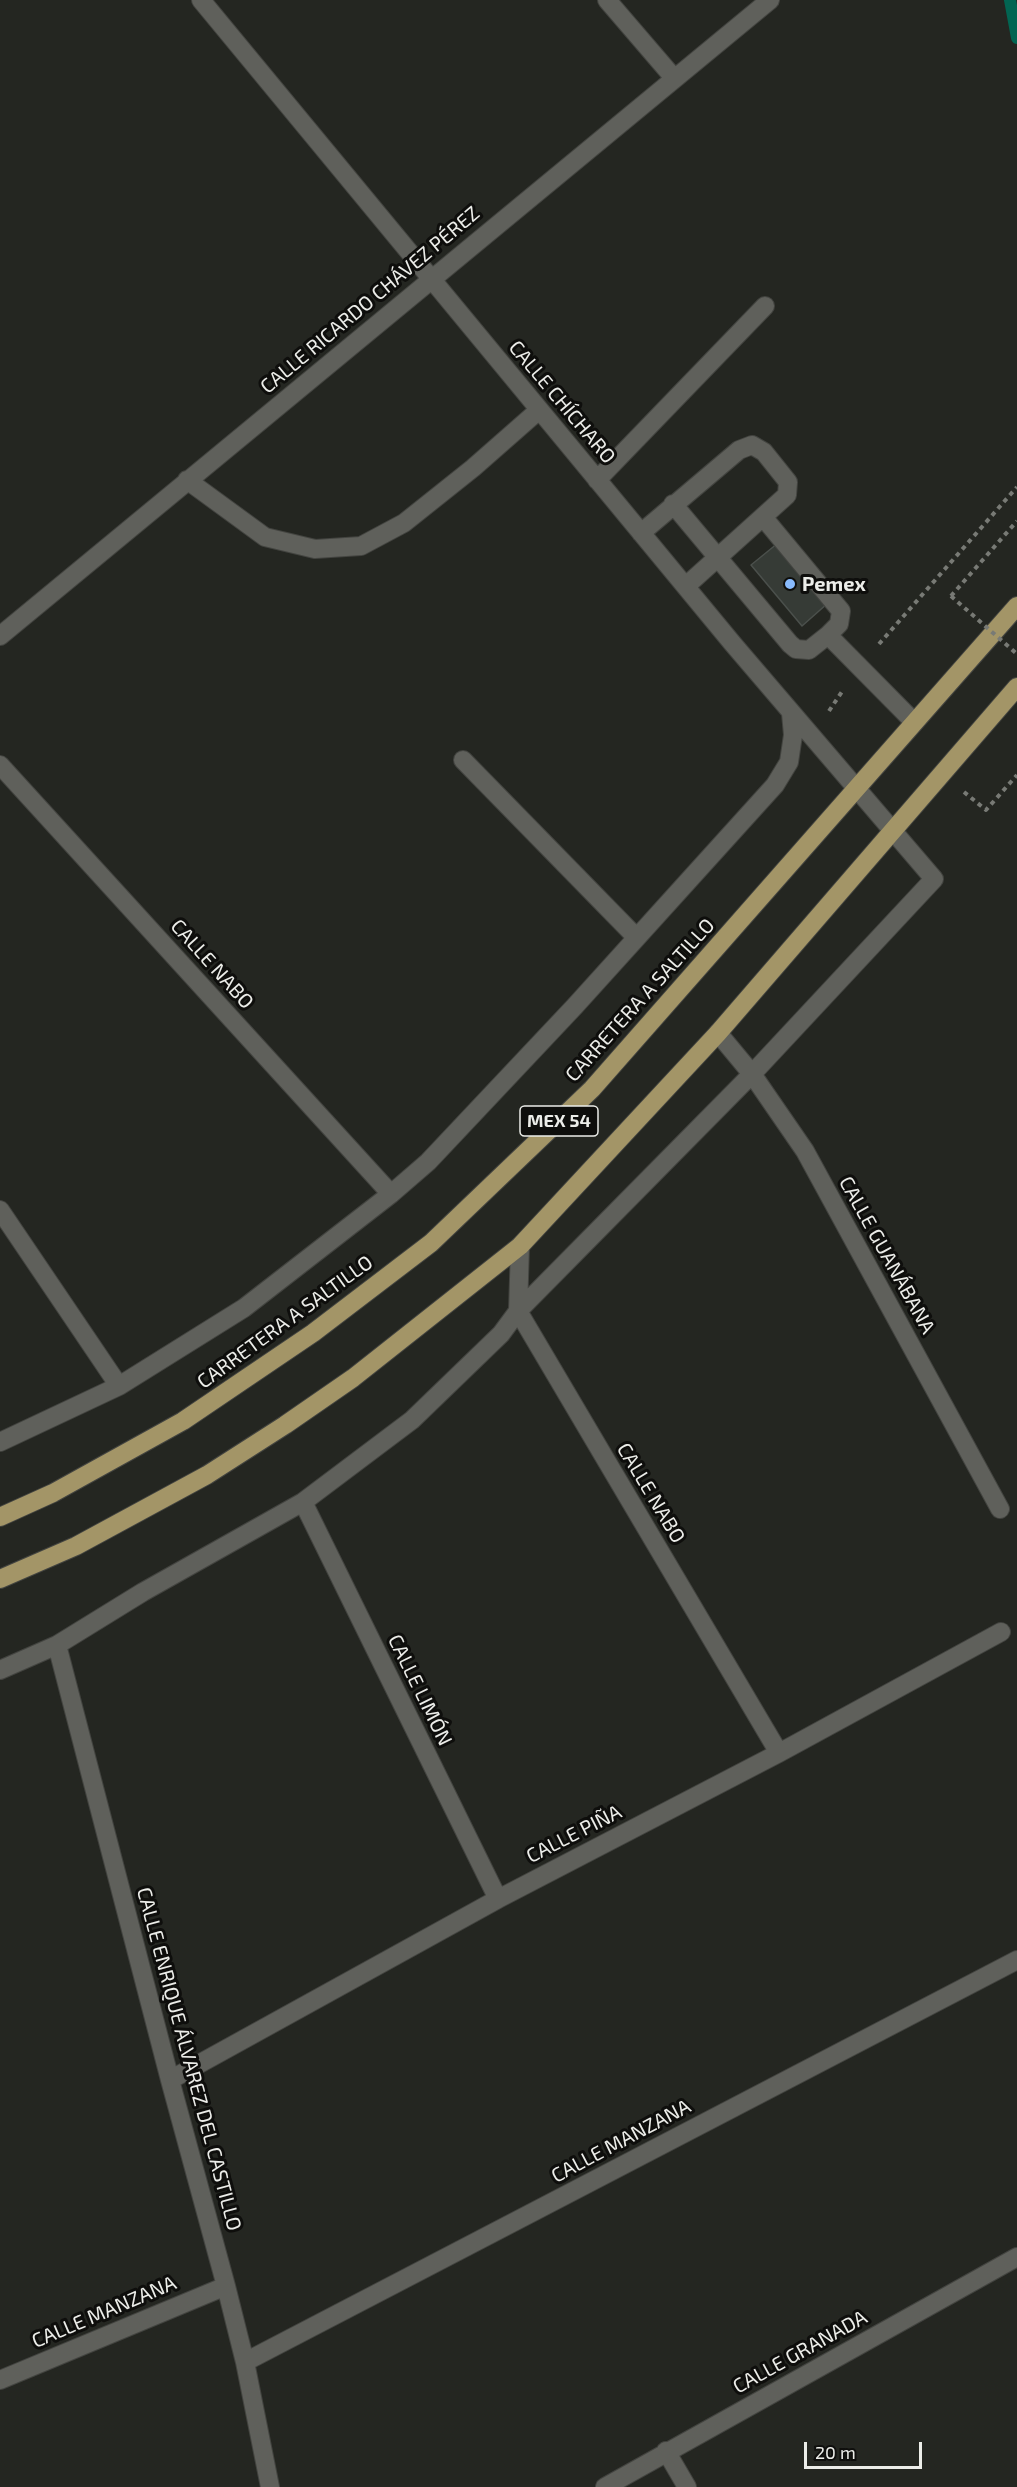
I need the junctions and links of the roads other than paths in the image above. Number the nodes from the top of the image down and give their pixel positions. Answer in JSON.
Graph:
{"nodes":[{"id":1,"x":201,"y":0,"type":"edge"},
{"id":2,"x":607,"y":0,"type":"edge"},
{"id":3,"x":770,"y":0,"type":"edge"},
{"id":4,"x":674,"y":78,"type":"junction"},
{"id":5,"x":430,"y":279,"type":"junction"},
{"id":6,"x":765,"y":306,"type":"dead end"},
{"id":7,"x":539,"y":410,"type":"junction"},
{"id":8,"x":187,"y":480,"type":"junction"},
{"id":9,"x":597,"y":480,"type":"junction"},
{"id":10,"x":673,"y":504,"type":"junction"},
{"id":11,"x":763,"y":517,"type":"junction"},
{"id":12,"x":641,"y":533,"type":"junction"},
{"id":13,"x":717,"y":558,"type":"junction"},
{"id":14,"x":686,"y":586,"type":"junction"},
{"id":15,"x":1017,"y":606,"type":"edge"},
{"id":16,"x":828,"y":635,"type":"junction"},
{"id":17,"x":0,"y":636,"type":"edge"},
{"id":18,"x":1017,"y":687,"type":"edge"},
{"id":19,"x":791,"y":713,"type":"junction"},
{"id":20,"x":914,"y":722,"type":"junction"},
{"id":21,"x":464,"y":760,"type":"dead end"},
{"id":22,"x":0,"y":765,"type":"edge"},
{"id":23,"x":856,"y":787,"type":"junction"},
{"id":24,"x":892,"y":829,"type":"junction"},
{"id":25,"x":636,"y":937,"type":"junction"},
{"id":26,"x":718,"y":1033,"type":"junction"},
{"id":27,"x":752,"y":1074,"type":"junction"},
{"id":28,"x":391,"y":1194,"type":"junction"},
{"id":29,"x":0,"y":1210,"type":"edge"},
{"id":30,"x":520,"y":1246,"type":"junction"},
{"id":31,"x":518,"y":1311,"type":"junction"},
{"id":32,"x":119,"y":1386,"type":"junction"},
{"id":33,"x":0,"y":1442,"type":"edge"},
{"id":34,"x":303,"y":1502,"type":"junction"},
{"id":35,"x":1000,"y":1509,"type":"dead end"},
{"id":36,"x":0,"y":1517,"type":"edge"},
{"id":37,"x":0,"y":1579,"type":"edge"},
{"id":38,"x":1001,"y":1632,"type":"dead end"},
{"id":39,"x":57,"y":1645,"type":"junction"},
{"id":40,"x":0,"y":1670,"type":"edge"},
{"id":41,"x":779,"y":1753,"type":"junction"},
{"id":42,"x":498,"y":1899,"type":"junction"},
{"id":43,"x":1017,"y":1960,"type":"edge"},
{"id":44,"x":170,"y":2080,"type":"junction"},
{"id":45,"x":1017,"y":2257,"type":"edge"},
{"id":46,"x":226,"y":2286,"type":"junction"},
{"id":47,"x":245,"y":2362,"type":"junction"},
{"id":48,"x":0,"y":2380,"type":"edge"},
{"id":49,"x":666,"y":2451,"type":"junction"},
{"id":50,"x":270,"y":2487,"type":"edge"},
{"id":51,"x":605,"y":2487,"type":"edge"},
{"id":52,"x":687,"y":2487,"type":"edge"}],
"edges":[{"from":1,"to":5,"type":"street","name":"CALLE CHÍCHARO"},
{"from":2,"to":4,"type":"street"},
{"from":3,"to":4,"type":"street","name":"CALLE RICARDO CHÁVEZ PÉREZ"},
{"from":4,"to":5,"type":"street","name":"CALLE RICARDO CHÁVEZ PÉREZ"},
{"from":5,"to":7,"type":"street","name":"CALLE CHÍCHARO"},
{"from":5,"to":8,"type":"street","name":"CALLE RICARDO CHÁVEZ PÉREZ"},
{"from":6,"to":9,"type":"street"},
{"from":7,"to":8,"type":"street"},
{"from":7,"to":9,"type":"street","name":"CALLE CHÍCHARO"},
{"from":8,"to":17,"type":"street","name":"CALLE RICARDO CHÁVEZ PÉREZ"},
{"from":9,"to":12,"type":"street","name":"CALLE CHÍCHARO"},
{"from":10,"to":11,"type":"street"},
{"from":10,"to":12,"type":"street"},
{"from":10,"to":13,"type":"street"},
{"from":11,"to":13,"type":"street"},
{"from":11,"to":16,"type":"street"},
{"from":12,"to":14,"type":"street","name":"CALLE CHÍCHARO"},
{"from":13,"to":14,"type":"street"},
{"from":13,"to":16,"type":"street"},
{"from":14,"to":19,"type":"street","name":"CALLE CHÍCHARO"},
{"from":15,"to":20,"type":"main road","name":"CARRETERA A SALTILLO","number":"MEX 54"},
{"from":16,"to":20,"type":"street"},
{"from":18,"to":24,"type":"main road","number":"MEX 54"},
{"from":19,"to":23,"type":"street","name":"CALLE CHÍCHARO"},
{"from":19,"to":25,"type":"street"},
{"from":20,"to":23,"type":"main road","name":"CARRETERA A SALTILLO","number":"MEX 54"},
{"from":21,"to":25,"type":"street"},
{"from":22,"to":28,"type":"street","name":"CALLE NABO"},
{"from":23,"to":24,"type":"street","name":"CALLE CHÍCHARO"},
{"from":23,"to":36,"type":"main road","name":"CARRETERA A SALTILLO","number":"MEX 54"},
{"from":24,"to":26,"type":"main road","number":"MEX 54"},
{"from":24,"to":27,"type":"street","name":"CALLE CHÍCHARO"},
{"from":25,"to":28,"type":"street"},
{"from":26,"to":27,"type":"street","name":"CALLE GUANÁBANA"},
{"from":26,"to":30,"type":"main road","number":"MEX 54"},
{"from":27,"to":31,"type":"street"},
{"from":27,"to":35,"type":"street","name":"CALLE GUANÁBANA"},
{"from":28,"to":32,"type":"street"},
{"from":29,"to":32,"type":"street"},
{"from":30,"to":31,"type":"street"},
{"from":30,"to":37,"type":"main road","number":"MEX 54"},
{"from":31,"to":34,"type":"street"},
{"from":31,"to":41,"type":"street","name":"CALLE NABO"},
{"from":32,"to":33,"type":"street"},
{"from":34,"to":39,"type":"street"},
{"from":34,"to":42,"type":"street","name":"CALLE LIMÓN"},
{"from":38,"to":41,"type":"street","name":"CALLE PIÑA"},
{"from":39,"to":40,"type":"street"},
{"from":39,"to":44,"type":"street","name":"CALLE ENRIQUE ÁLVAREZ DEL CASTILLO"},
{"from":41,"to":42,"type":"street","name":"CALLE PIÑA"},
{"from":42,"to":44,"type":"street","name":"CALLE PIÑA"},
{"from":43,"to":47,"type":"street","name":"CALLE MANZANA"},
{"from":44,"to":46,"type":"street","name":"CALLE ENRIQUE ÁLVAREZ DEL CASTILLO"},
{"from":45,"to":49,"type":"street","name":"CALLE GRANADA"},
{"from":46,"to":47,"type":"street","name":"CALLE ENRIQUE ÁLVAREZ DEL CASTILLO"},
{"from":46,"to":48,"type":"street","name":"CALLE MANZANA"},
{"from":47,"to":50,"type":"street","name":"CALLE ENRIQUE ÁLVAREZ DEL CASTILLO"},
{"from":49,"to":51,"type":"street","name":"CALLE GRANADA"},
{"from":49,"to":52,"type":"street"}]}
